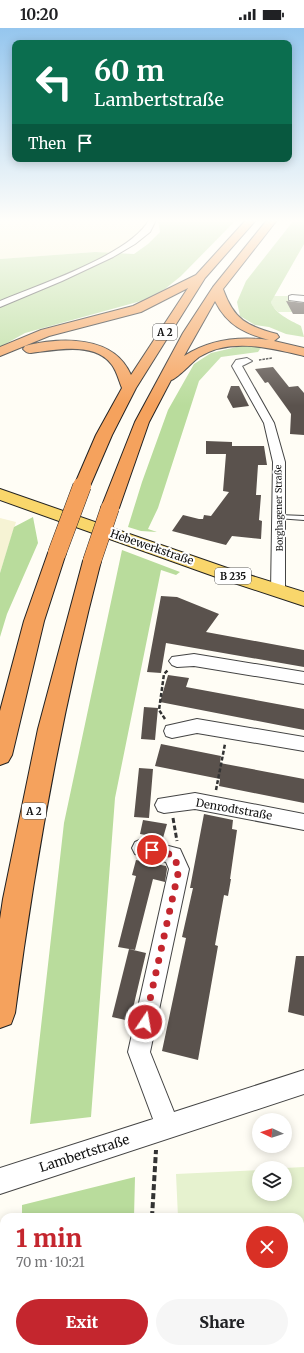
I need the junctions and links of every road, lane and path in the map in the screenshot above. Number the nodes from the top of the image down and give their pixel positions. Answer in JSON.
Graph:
{"nodes":[{"id":1,"x":51,"y":282,"type":"edge"},
{"id":2,"x":190,"y":282,"type":"edge"},
{"id":3,"x":198,"y":282,"type":"edge"},
{"id":4,"x":223,"y":282,"type":"edge"},
{"id":5,"x":217,"y":289,"type":"junction"},
{"id":6,"x":292,"y":298,"type":"dead end"},
{"id":7,"x":304,"y":299,"type":"edge"},
{"id":8,"x":0,"y":304,"type":"edge"},
{"id":9,"x":304,"y":346,"type":"edge"},
{"id":10,"x":0,"y":352,"type":"edge"},
{"id":11,"x":304,"y":352,"type":"edge"},
{"id":12,"x":276,"y":356,"type":"dead end"},
{"id":13,"x":247,"y":361,"type":"joint"},
{"id":14,"x":0,"y":363,"type":"edge"},
{"id":15,"x":129,"y":388,"type":"junction"},
{"id":16,"x":158,"y":389,"type":"junction"},
{"id":17,"x":0,"y":494,"type":"edge"},
{"id":18,"x":279,"y":517,"type":"junction"},
{"id":19,"x":304,"y":518,"type":"edge"},
{"id":20,"x":278,"y":592,"type":"junction"},
{"id":21,"x":304,"y":599,"type":"edge"},
{"id":22,"x":177,"y":661,"type":"joint"},
{"id":23,"x":304,"y":678,"type":"edge"},
{"id":24,"x":172,"y":731,"type":"joint"},
{"id":25,"x":228,"y":731,"type":"junction"},
{"id":26,"x":304,"y":744,"type":"edge"},
{"id":27,"x":0,"y":755,"type":"edge"},
{"id":28,"x":167,"y":805,"type":"joint"},
{"id":29,"x":214,"y":805,"type":"junction"},
{"id":30,"x":304,"y":822,"type":"edge"},
{"id":31,"x":142,"y":848,"type":"dead end"},
{"id":32,"x":173,"y":855,"type":"junction"},
{"id":33,"x":0,"y":1013,"type":"edge"},
{"id":34,"x":304,"y":1082,"type":"edge"},
{"id":35,"x":162,"y":1129,"type":"junction"},
{"id":36,"x":0,"y":1181,"type":"edge"},
{"id":37,"x":152,"y":1213,"type":"edge"}],
"edges":[{"from":1,"to":8,"type":"street"},
{"from":2,"to":10,"type":"highway"},
{"from":3,"to":15,"type":"highway","number":"A 2"},
{"from":4,"to":5,"type":"highway","number":"A 2"},
{"from":5,"to":9,"type":"highway"},
{"from":5,"to":16,"type":"highway","number":"A 2"},
{"from":6,"to":7,"type":"street"},
{"from":11,"to":16,"type":"highway"},
{"from":12,"to":13,"type":"path"},
{"from":13,"to":18,"type":"street","name":"Borghagener Straße"},
{"from":14,"to":15,"type":"highway"},
{"from":15,"to":27,"type":"highway","number":"A 2","bridge":true},
{"from":16,"to":33,"type":"highway","number":"A 2","bridge":true},
{"from":17,"to":20,"type":"main road","name":"Hebewerkstraße","number":"B 235"},
{"from":18,"to":19,"type":"lane"},
{"from":18,"to":20,"type":"street","name":"Borghagener Straße"},
{"from":20,"to":21,"type":"main road","name":"Hebewerkstraße","number":"B 235"},
{"from":22,"to":23,"type":"street"},
{"from":22,"to":24,"type":"path"},
{"from":24,"to":25,"type":"street"},
{"from":25,"to":26,"type":"street"},
{"from":25,"to":29,"type":"path"},
{"from":28,"to":29,"type":"street","name":"Denrodtstraße"},
{"from":28,"to":32,"type":"path"},
{"from":29,"to":30,"type":"street","name":"Denrodtstraße"},
{"from":31,"to":32,"type":"street"},
{"from":32,"to":35,"type":"street"},
{"from":34,"to":35,"type":"street","name":"Lambertstraße"},
{"from":35,"to":36,"type":"street","name":"Lambertstraße"},
{"from":35,"to":37,"type":"path"}]}
